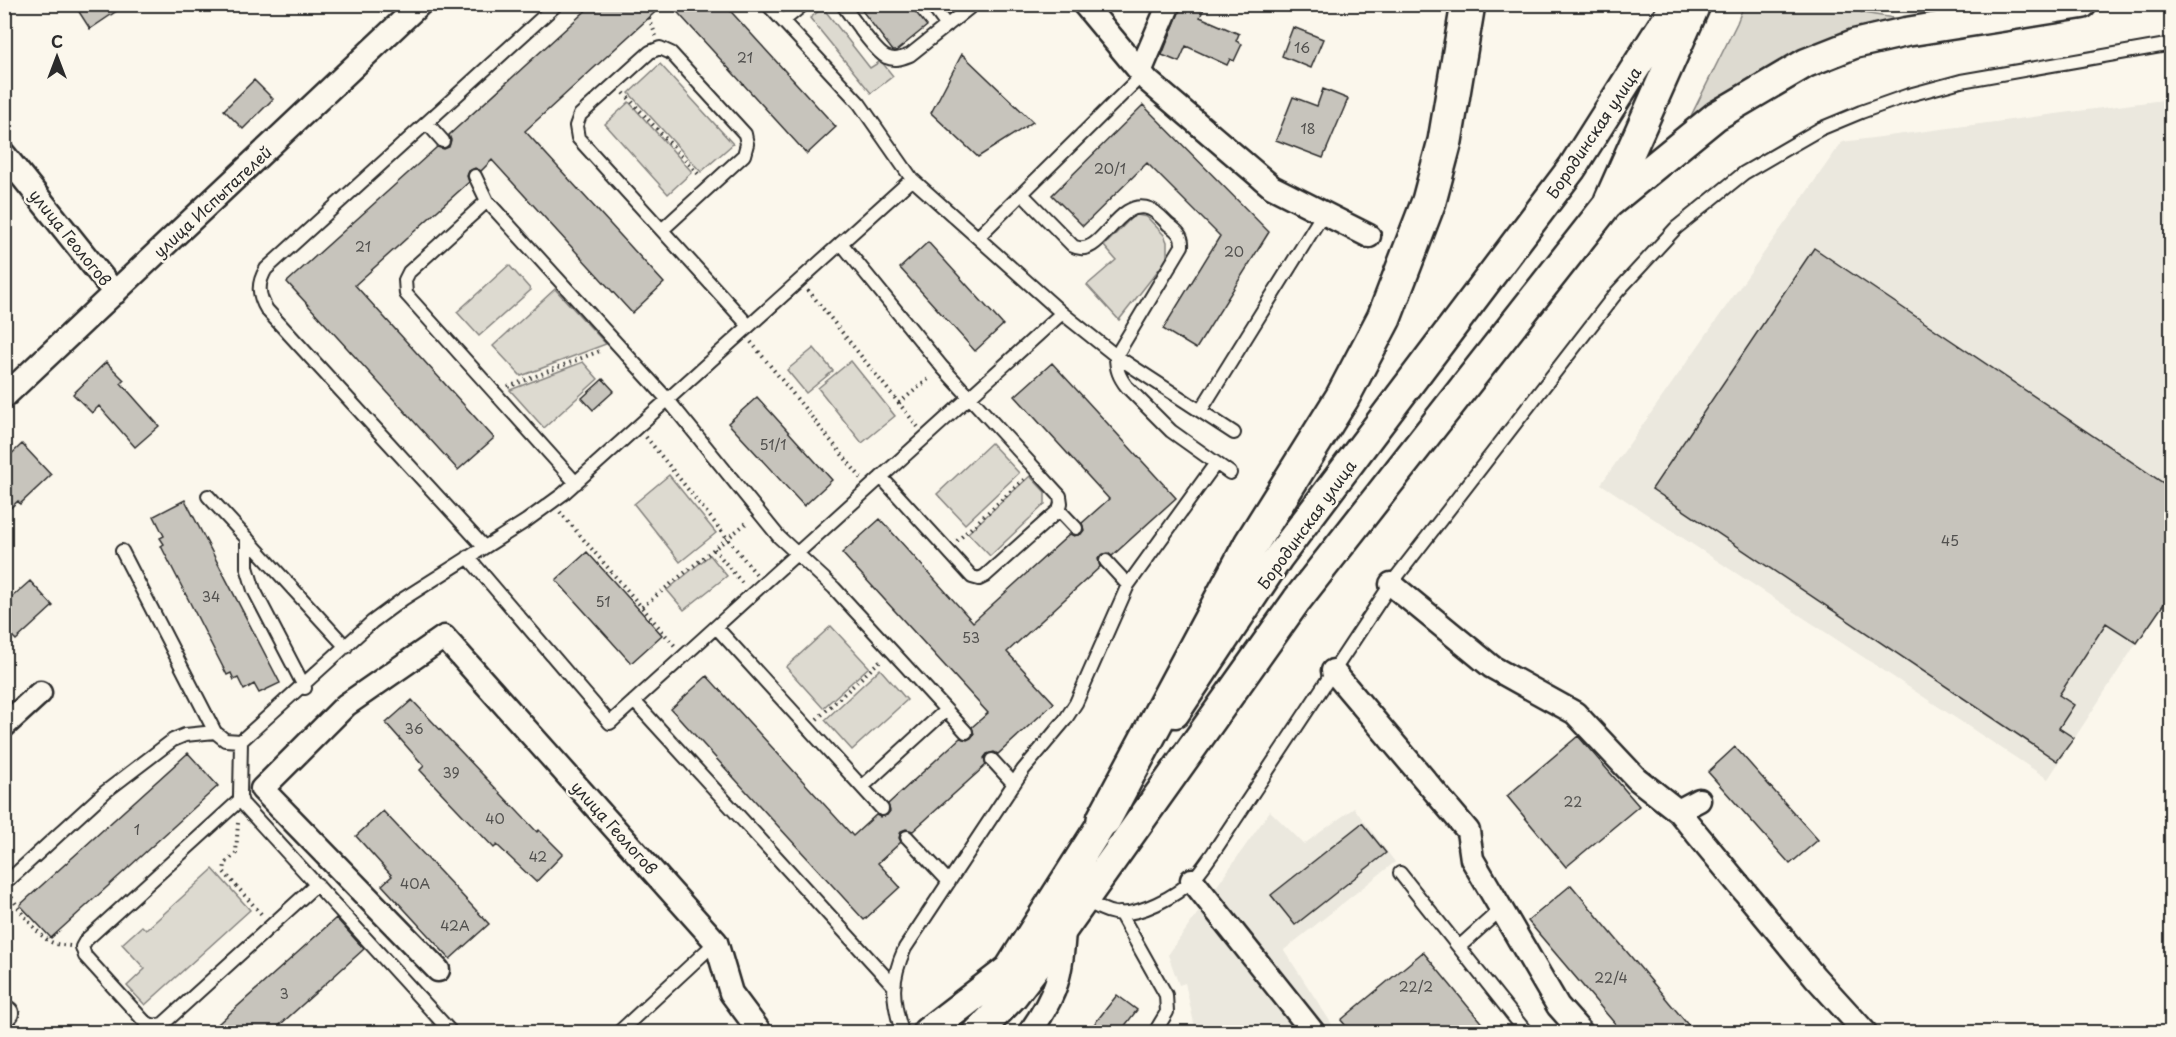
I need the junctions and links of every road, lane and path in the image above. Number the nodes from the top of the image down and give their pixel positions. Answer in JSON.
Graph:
{"nodes":[{"id":1,"x":420,"y":4,"type":"edge"},
{"id":2,"x":557,"y":4,"type":"edge"},
{"id":3,"x":767,"y":4,"type":"edge"},
{"id":4,"x":804,"y":4,"type":"edge"},
{"id":5,"x":842,"y":4,"type":"edge"},
{"id":6,"x":931,"y":4,"type":"edge"},
{"id":7,"x":974,"y":4,"type":"edge"},
{"id":8,"x":1084,"y":4,"type":"edge"},
{"id":9,"x":1169,"y":4,"type":"edge"},
{"id":10,"x":1468,"y":4,"type":"edge"},
{"id":11,"x":1676,"y":4,"type":"edge"},
{"id":12,"x":1696,"y":4,"type":"edge"},
{"id":13,"x":2082,"y":4,"type":"edge"},
{"id":14,"x":783,"y":21,"type":"junction"},
{"id":15,"x":947,"y":26,"type":"junction"},
{"id":16,"x":2172,"y":44,"type":"edge"},
{"id":17,"x":1141,"y":74,"type":"junction"},
{"id":18,"x":616,"y":83,"type":"junction"},
{"id":19,"x":427,"y":123,"type":"junction"},
{"id":20,"x":443,"y":141,"type":"dead end"},
{"id":21,"x":4,"y":154,"type":"edge"},
{"id":22,"x":475,"y":176,"type":"dead end"},
{"id":23,"x":912,"y":179,"type":"junction"},
{"id":24,"x":710,"y":186,"type":"junction"},
{"id":25,"x":1022,"y":194,"type":"junction"},
{"id":26,"x":487,"y":201,"type":"junction"},
{"id":27,"x":1607,"y":205,"type":"junction"},
{"id":28,"x":1324,"y":212,"type":"junction"},
{"id":29,"x":662,"y":230,"type":"junction"},
{"id":30,"x":1369,"y":236,"type":"dead end"},
{"id":31,"x":978,"y":237,"type":"junction"},
{"id":32,"x":841,"y":243,"type":"junction"},
{"id":33,"x":800,"y":280,"type":"junction"},
{"id":34,"x":115,"y":293,"type":"junction"},
{"id":35,"x":1062,"y":313,"type":"junction"},
{"id":36,"x":746,"y":329,"type":"junction"},
{"id":37,"x":618,"y":344,"type":"junction"},
{"id":38,"x":1116,"y":356,"type":"junction"},
{"id":39,"x":942,"y":367,"type":"junction"},
{"id":40,"x":494,"y":392,"type":"junction"},
{"id":41,"x":4,"y":397,"type":"edge"},
{"id":42,"x":969,"y":397,"type":"junction"},
{"id":43,"x":668,"y":400,"type":"junction"},
{"id":44,"x":899,"y":403,"type":"junction"},
{"id":45,"x":1201,"y":410,"type":"junction"},
{"id":46,"x":638,"y":427,"type":"junction"},
{"id":47,"x":1234,"y":433,"type":"dead end"},
{"id":48,"x":926,"y":436,"type":"junction"},
{"id":49,"x":1216,"y":463,"type":"junction"},
{"id":50,"x":1035,"y":469,"type":"junction"},
{"id":51,"x":1230,"y":473,"type":"dead end"},
{"id":52,"x":881,"y":477,"type":"junction"},
{"id":53,"x":576,"y":483,"type":"junction"},
{"id":54,"x":869,"y":488,"type":"junction"},
{"id":55,"x":208,"y":496,"type":"dead end"},
{"id":56,"x":552,"y":503,"type":"junction"},
{"id":57,"x":1059,"y":510,"type":"junction"},
{"id":58,"x":759,"y":512,"type":"junction"},
{"id":59,"x":1076,"y":528,"type":"dead end"},
{"id":60,"x":247,"y":538,"type":"junction"},
{"id":61,"x":727,"y":538,"type":"junction"},
{"id":62,"x":484,"y":548,"type":"junction"},
{"id":63,"x":714,"y":549,"type":"junction"},
{"id":64,"x":947,"y":549,"type":"junction"},
{"id":65,"x":122,"y":551,"type":"dead end"},
{"id":66,"x":797,"y":553,"type":"junction"},
{"id":67,"x":468,"y":557,"type":"junction"},
{"id":68,"x":1106,"y":561,"type":"dead end"},
{"id":69,"x":764,"y":583,"type":"junction"},
{"id":70,"x":1391,"y":584,"type":"junction"},
{"id":71,"x":1128,"y":585,"type":"junction"},
{"id":72,"x":751,"y":595,"type":"junction"},
{"id":73,"x":642,"y":607,"type":"junction"},
{"id":74,"x":716,"y":627,"type":"junction"},
{"id":75,"x":345,"y":647,"type":"junction"},
{"id":76,"x":892,"y":651,"type":"junction"},
{"id":77,"x":684,"y":656,"type":"junction"},
{"id":78,"x":1334,"y":671,"type":"junction"},
{"id":79,"x":304,"y":687,"type":"junction"},
{"id":80,"x":40,"y":693,"type":"dead end"},
{"id":81,"x":634,"y":701,"type":"junction"},
{"id":82,"x":946,"y":710,"type":"junction"},
{"id":83,"x":4,"y":726,"type":"edge"},
{"id":84,"x":807,"y":727,"type":"junction"},
{"id":85,"x":215,"y":732,"type":"junction"},
{"id":86,"x":966,"y":732,"type":"dead end"},
{"id":87,"x":241,"y":741,"type":"junction"},
{"id":88,"x":992,"y":760,"type":"dead end"},
{"id":89,"x":1014,"y":784,"type":"junction"},
{"id":90,"x":862,"y":787,"type":"junction"},
{"id":91,"x":241,"y":799,"type":"junction"},
{"id":92,"x":1699,"y":800,"type":"dead end"},
{"id":93,"x":882,"y":809,"type":"dead end"},
{"id":94,"x":1678,"y":812,"type":"junction"},
{"id":95,"x":1104,"y":819,"type":"junction"},
{"id":96,"x":907,"y":837,"type":"dead end"},
{"id":97,"x":1400,"y":873,"type":"dead end"},
{"id":98,"x":1192,"y":880,"type":"junction"},
{"id":99,"x":4,"y":882,"type":"edge"},
{"id":100,"x":949,"y":882,"type":"junction"},
{"id":101,"x":317,"y":884,"type":"junction"},
{"id":102,"x":1084,"y":899,"type":"junction"},
{"id":103,"x":1501,"y":909,"type":"junction"},
{"id":104,"x":1120,"y":913,"type":"junction"},
{"id":105,"x":272,"y":926,"type":"junction"},
{"id":106,"x":1064,"y":928,"type":"junction"},
{"id":107,"x":716,"y":942,"type":"junction"},
{"id":108,"x":82,"y":947,"type":"junction"},
{"id":109,"x":1459,"y":947,"type":"junction"},
{"id":110,"x":438,"y":970,"type":"dead end"},
{"id":111,"x":893,"y":985,"type":"junction"},
{"id":112,"x":452,"y":1032,"type":"edge"},
{"id":113,"x":619,"y":1032,"type":"edge"},
{"id":114,"x":760,"y":1032,"type":"edge"},
{"id":115,"x":902,"y":1032,"type":"edge"},
{"id":116,"x":927,"y":1032,"type":"edge"},
{"id":117,"x":978,"y":1032,"type":"edge"},
{"id":118,"x":1030,"y":1032,"type":"edge"},
{"id":119,"x":1155,"y":1032,"type":"edge"},
{"id":120,"x":1313,"y":1032,"type":"edge"},
{"id":121,"x":1526,"y":1032,"type":"edge"},
{"id":122,"x":1581,"y":1032,"type":"edge"},
{"id":123,"x":1865,"y":1032,"type":"edge"}],
"edges":[{"from":1,"to":34,"type":"street","name":"улица Испытателей"},
{"from":2,"to":19,"type":"lane"},
{"from":3,"to":14,"type":"lane"},
{"from":4,"to":14,"type":"lane"},
{"from":5,"to":15,"type":"lane"},
{"from":6,"to":15,"type":"lane"},
{"from":7,"to":15,"type":"lane"},
{"from":8,"to":17,"type":"street"},
{"from":9,"to":17,"type":"street"},
{"from":10,"to":95,"type":"main road"},
{"from":11,"to":95,"type":"street","name":"Бородинская улица"},
{"from":12,"to":27,"type":"street"},
{"from":13,"to":27,"type":"street"},
{"from":14,"to":23,"type":"lane"},
{"from":16,"to":70,"type":"lane"},
{"from":17,"to":25,"type":"lane"},
{"from":17,"to":28,"type":"street"},
{"from":18,"to":24,"type":"path"},
{"from":18,"to":24,"type":"lane"},
{"from":18,"to":29,"type":"lane"},
{"from":19,"to":20,"type":"lane"},
{"from":19,"to":62,"type":"lane"},
{"from":21,"to":34,"type":"street","name":"улица Геологов"},
{"from":22,"to":26,"type":"lane"},
{"from":23,"to":31,"type":"lane"},
{"from":23,"to":32,"type":"lane"},
{"from":24,"to":29,"type":"lane"},
{"from":25,"to":31,"type":"lane"},
{"from":25,"to":38,"type":"lane"},
{"from":26,"to":37,"type":"lane"},
{"from":26,"to":40,"type":"lane"},
{"from":27,"to":102,"type":"street"},
{"from":28,"to":30,"type":"street"},
{"from":28,"to":45,"type":"lane"},
{"from":29,"to":36,"type":"lane"},
{"from":31,"to":35,"type":"lane"},
{"from":32,"to":33,"type":"lane"},
{"from":32,"to":39,"type":"lane"},
{"from":33,"to":36,"type":"lane"},
{"from":33,"to":44,"type":"path"},
{"from":34,"to":41,"type":"street","name":"улица Испытателей"},
{"from":35,"to":38,"type":"lane"},
{"from":35,"to":42,"type":"lane"},
{"from":36,"to":43,"type":"lane"},
{"from":36,"to":54,"type":"path"},
{"from":37,"to":40,"type":"path"},
{"from":37,"to":43,"type":"lane"},
{"from":38,"to":45,"type":"lane"},
{"from":38,"to":49,"type":"lane"},
{"from":39,"to":42,"type":"lane"},
{"from":39,"to":44,"type":"path"},
{"from":40,"to":53,"type":"lane"},
{"from":42,"to":48,"type":"lane"},
{"from":42,"to":50,"type":"lane"},
{"from":43,"to":46,"type":"lane"},
{"from":43,"to":58,"type":"lane"},
{"from":44,"to":48,"type":"path"},
{"from":45,"to":47,"type":"lane"},
{"from":46,"to":53,"type":"lane"},
{"from":46,"to":61,"type":"path"},
{"from":48,"to":52,"type":"lane"},
{"from":49,"to":51,"type":"lane"},
{"from":49,"to":71,"type":"lane"},
{"from":50,"to":57,"type":"lane"},
{"from":50,"to":64,"type":"path"},
{"from":52,"to":54,"type":"lane"},
{"from":52,"to":64,"type":"lane"},
{"from":53,"to":56,"type":"lane"},
{"from":54,"to":66,"type":"lane"},
{"from":55,"to":60,"type":"lane"},
{"from":56,"to":62,"type":"lane"},
{"from":56,"to":73,"type":"path"},
{"from":57,"to":59,"type":"lane"},
{"from":57,"to":64,"type":"lane"},
{"from":58,"to":61,"type":"path"},
{"from":58,"to":66,"type":"lane"},
{"from":60,"to":75,"type":"lane"},
{"from":60,"to":79,"type":"lane"},
{"from":61,"to":63,"type":"path"},
{"from":61,"to":69,"type":"path"},
{"from":62,"to":67,"type":"lane"},
{"from":63,"to":72,"type":"path"},
{"from":63,"to":73,"type":"path"},
{"from":65,"to":85,"type":"lane"},
{"from":66,"to":69,"type":"lane"},
{"from":66,"to":76,"type":"lane"},
{"from":67,"to":75,"type":"lane"},
{"from":67,"to":81,"type":"lane"},
{"from":68,"to":71,"type":"lane"},
{"from":69,"to":72,"type":"lane"},
{"from":70,"to":78,"type":"lane"},
{"from":70,"to":94,"type":"street"},
{"from":71,"to":89,"type":"lane"},
{"from":72,"to":74,"type":"lane"},
{"from":73,"to":77,"type":"path"},
{"from":74,"to":77,"type":"lane"},
{"from":74,"to":84,"type":"lane"},
{"from":75,"to":79,"type":"lane"},
{"from":76,"to":82,"type":"lane"},
{"from":76,"to":84,"type":"path"},
{"from":77,"to":81,"type":"lane"},
{"from":78,"to":98,"type":"lane"},
{"from":78,"to":103,"type":"street"},
{"from":79,"to":87,"type":"lane"},
{"from":80,"to":83,"type":"street"},
{"from":81,"to":111,"type":"lane"},
{"from":82,"to":86,"type":"lane"},
{"from":82,"to":90,"type":"lane"},
{"from":84,"to":90,"type":"lane"},
{"from":85,"to":87,"type":"lane"},
{"from":85,"to":99,"type":"lane"},
{"from":87,"to":91,"type":"lane"},
{"from":88,"to":89,"type":"lane"},
{"from":89,"to":100,"type":"lane"},
{"from":90,"to":93,"type":"lane"},
{"from":91,"to":101,"type":"lane"},
{"from":91,"to":105,"type":"path"},
{"from":91,"to":108,"type":"lane"},
{"from":92,"to":94,"type":"street"},
{"from":94,"to":123,"type":"street"},
{"from":95,"to":116,"type":"street","name":"Бородинская улица"},
{"from":96,"to":100,"type":"lane"},
{"from":97,"to":109,"type":"lane"},
{"from":98,"to":104,"type":"lane"},
{"from":98,"to":120,"type":"street"},
{"from":99,"to":108,"type":"path"},
{"from":100,"to":111,"type":"lane"},
{"from":101,"to":105,"type":"lane"},
{"from":101,"to":112,"type":"lane"},
{"from":102,"to":104,"type":"lane"},
{"from":102,"to":106,"type":"street"},
{"from":103,"to":109,"type":"lane"},
{"from":103,"to":122,"type":"street"},
{"from":104,"to":119,"type":"lane"},
{"from":105,"to":108,"type":"lane"},
{"from":106,"to":117,"type":"street"},
{"from":106,"to":118,"type":"street"},
{"from":107,"to":110,"type":"street","name":"улица Геологов"},
{"from":107,"to":113,"type":"lane"},
{"from":107,"to":114,"type":"street","name":"улица Геологов"},
{"from":109,"to":121,"type":"lane"},
{"from":111,"to":115,"type":"lane"}]}
